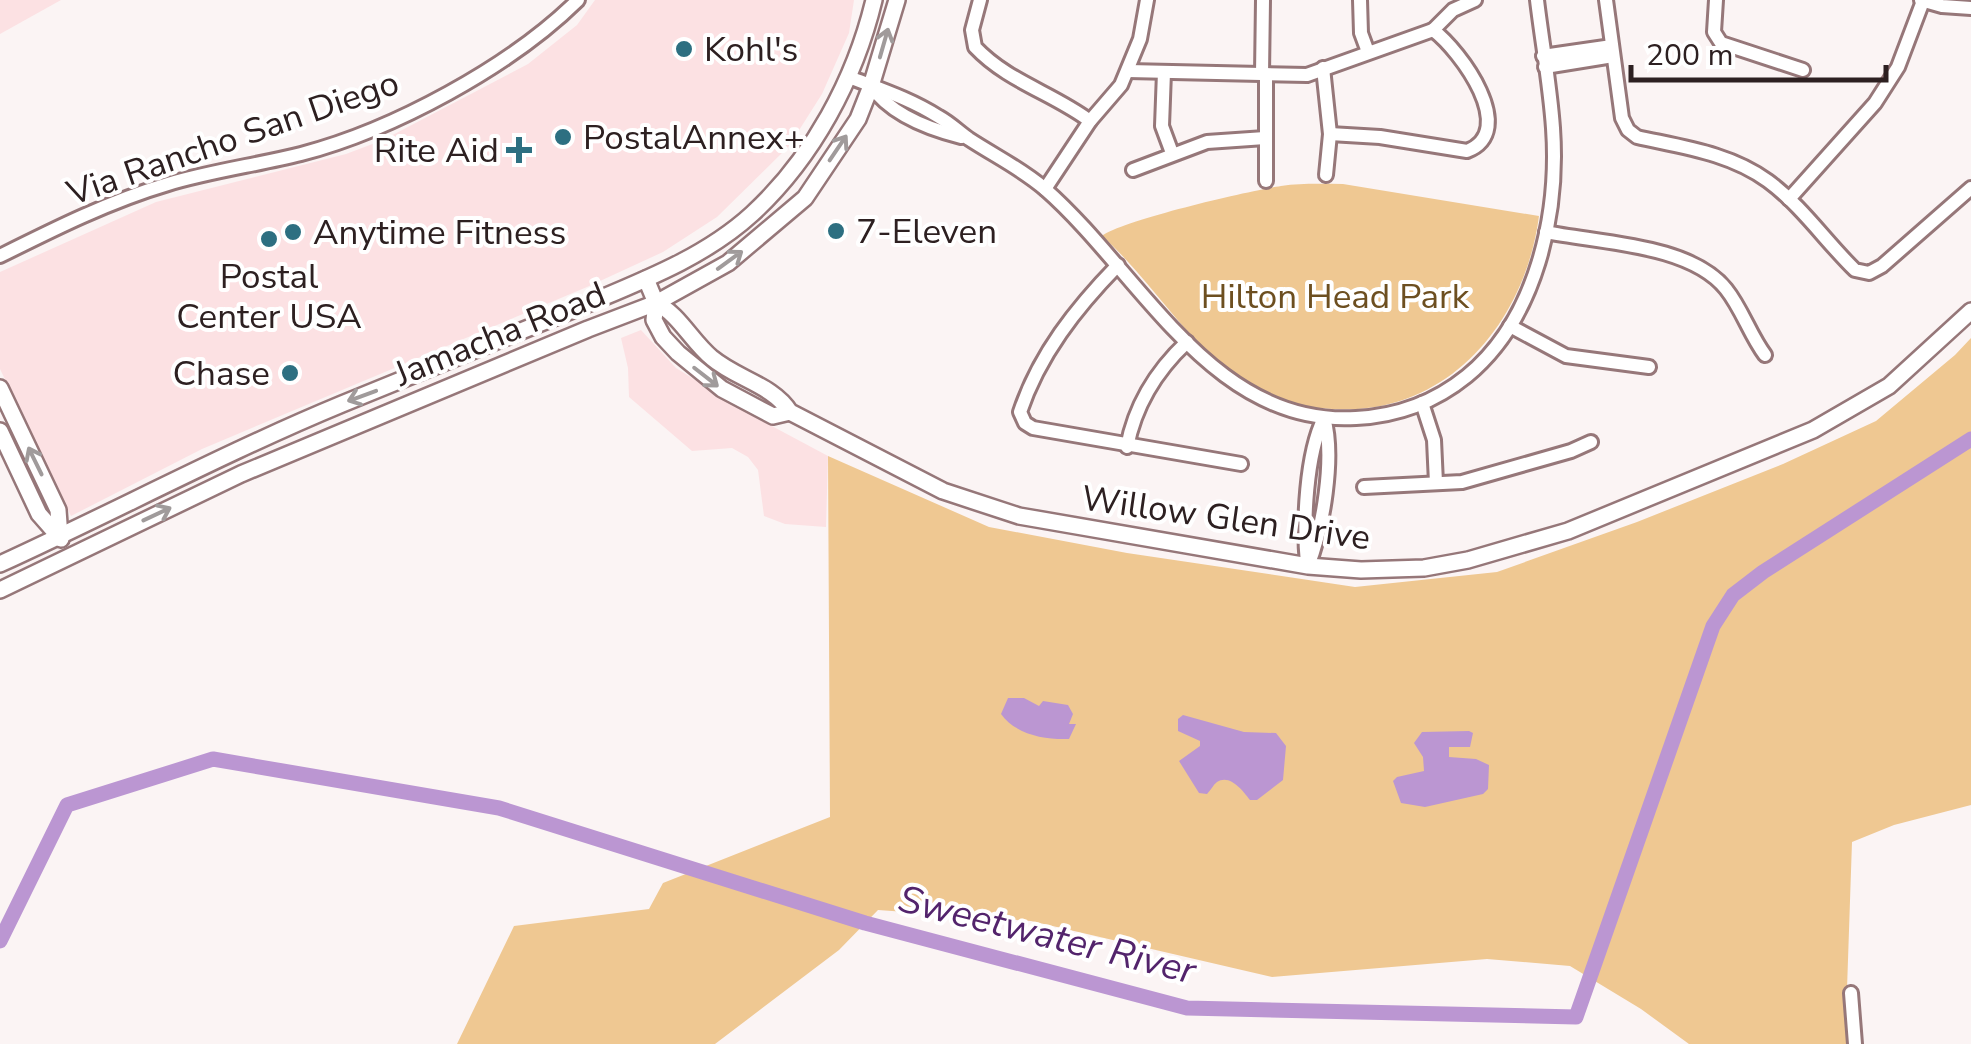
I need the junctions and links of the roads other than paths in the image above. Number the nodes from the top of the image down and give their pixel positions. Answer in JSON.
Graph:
{"nodes":[{"id":1,"x":578,"y":0,"type":"edge"},
{"id":2,"x":874,"y":0,"type":"edge"},
{"id":3,"x":896,"y":0,"type":"edge"},
{"id":4,"x":980,"y":0,"type":"edge"},
{"id":5,"x":1147,"y":0,"type":"edge"},
{"id":6,"x":1262,"y":0,"type":"edge"},
{"id":7,"x":1360,"y":0,"type":"edge"},
{"id":8,"x":1474,"y":0,"type":"edge"},
{"id":9,"x":1537,"y":0,"type":"edge"},
{"id":10,"x":1606,"y":0,"type":"edge"},
{"id":11,"x":1716,"y":0,"type":"edge"},
{"id":12,"x":1922,"y":0,"type":"edge"},
{"id":13,"x":1450,"y":5,"type":"edge"},
{"id":14,"x":1971,"y":8,"type":"edge"},
{"id":15,"x":1433,"y":30,"type":"junction"},
{"id":16,"x":1613,"y":51,"type":"junction"},
{"id":17,"x":1368,"y":52,"type":"junction"},
{"id":18,"x":1544,"y":62,"type":"junction"},
{"id":19,"x":1323,"y":68,"type":"junction"},
{"id":20,"x":1802,"y":70,"type":"dead end"},
{"id":21,"x":1128,"y":72,"type":"junction"},
{"id":22,"x":1164,"y":72,"type":"junction"},
{"id":23,"x":1264,"y":74,"type":"junction"},
{"id":24,"x":849,"y":77,"type":"junction"},
{"id":25,"x":872,"y":86,"type":"junction"},
{"id":26,"x":1090,"y":121,"type":"junction"},
{"id":27,"x":1330,"y":134,"type":"junction"},
{"id":28,"x":1265,"y":138,"type":"junction"},
{"id":29,"x":1172,"y":153,"type":"junction"},
{"id":30,"x":1133,"y":170,"type":"dead end"},
{"id":31,"x":1326,"y":175,"type":"dead end"},
{"id":32,"x":1266,"y":182,"type":"dead end"},
{"id":33,"x":1971,"y":188,"type":"edge"},
{"id":34,"x":1045,"y":189,"type":"junction"},
{"id":35,"x":1789,"y":199,"type":"junction"},
{"id":36,"x":1546,"y":232,"type":"junction"},
{"id":37,"x":0,"y":256,"type":"edge"},
{"id":38,"x":1118,"y":265,"type":"junction"},
{"id":39,"x":646,"y":279,"type":"junction"},
{"id":40,"x":656,"y":304,"type":"junction"},
{"id":41,"x":1971,"y":311,"type":"edge"},
{"id":42,"x":1510,"y":326,"type":"junction"},
{"id":43,"x":1188,"y":342,"type":"junction"},
{"id":44,"x":1765,"y":355,"type":"dead end"},
{"id":45,"x":1649,"y":367,"type":"dead end"},
{"id":46,"x":0,"y":388,"type":"edge"},
{"id":47,"x":1422,"y":403,"type":"junction"},
{"id":48,"x":1324,"y":418,"type":"junction"},
{"id":49,"x":0,"y":431,"type":"edge"},
{"id":50,"x":1591,"y":442,"type":"dead end"},
{"id":51,"x":1128,"y":447,"type":"junction"},
{"id":52,"x":1240,"y":464,"type":"dead end"},
{"id":53,"x":1436,"y":483,"type":"junction"},
{"id":54,"x":1364,"y":487,"type":"dead end"},
{"id":55,"x":60,"y":537,"type":"junction"},
{"id":56,"x":69,"y":556,"type":"junction"},
{"id":57,"x":0,"y":564,"type":"edge"},
{"id":58,"x":1308,"y":566,"type":"junction"},
{"id":59,"x":0,"y":590,"type":"edge"},
{"id":60,"x":1851,"y":993,"type":"dead end"},
{"id":61,"x":1855,"y":1044,"type":"edge"}],
"edges":[{"from":1,"to":37,"type":"street","name":"Via Rancho San Diego"},
{"from":2,"to":24,"type":"main road","name":"Jamacha Road"},
{"from":25,"to":3,"type":"main road","name":"Jamacha Road","one_way":true},
{"from":4,"to":26,"type":"street"},
{"from":5,"to":21,"type":"street"},
{"from":6,"to":23,"type":"street"},
{"from":7,"to":17,"type":"street"},
{"from":8,"to":13,"type":"street"},
{"from":9,"to":18,"type":"street"},
{"from":10,"to":16,"type":"street"},
{"from":11,"to":20,"type":"street"},
{"from":12,"to":14,"type":"street"},
{"from":12,"to":35,"type":"street"},
{"from":13,"to":15,"type":"street"},
{"from":15,"to":17,"type":"street"},
{"from":15,"to":27,"type":"street"},
{"from":16,"to":18,"type":"street"},
{"from":16,"to":35,"type":"street"},
{"from":17,"to":19,"type":"street"},
{"from":18,"to":36,"type":"street"},
{"from":19,"to":23,"type":"street"},
{"from":19,"to":27,"type":"street"},
{"from":21,"to":22,"type":"street"},
{"from":21,"to":26,"type":"street"},
{"from":22,"to":23,"type":"street"},
{"from":22,"to":29,"type":"street"},
{"from":23,"to":28,"type":"street"},
{"from":24,"to":25,"type":"street"},
{"from":24,"to":39,"type":"main road","name":"Jamacha Road"},
{"from":25,"to":34,"type":"street"},
{"from":40,"to":25,"type":"main road","name":"Jamacha Road","one_way":true},
{"from":26,"to":34,"type":"street"},
{"from":27,"to":31,"type":"street"},
{"from":28,"to":29,"type":"street"},
{"from":28,"to":32,"type":"street"},
{"from":29,"to":30,"type":"street"},
{"from":33,"to":35,"type":"street"},
{"from":34,"to":38,"type":"street"},
{"from":36,"to":42,"type":"street"},
{"from":36,"to":44,"type":"street"},
{"from":38,"to":43,"type":"street"},
{"from":38,"to":51,"type":"street"},
{"from":39,"to":40,"type":"main road","name":"Willow Glen Drive"},
{"from":39,"to":55,"type":"main road","name":"Jamacha Road","one_way":true},
{"from":56,"to":40,"type":"main road","name":"Jamacha Road","one_way":true},
{"from":40,"to":58,"type":"main road","name":"Willow Glen Drive"},
{"from":41,"to":58,"type":"main road","name":"Willow Glen Drive"},
{"from":42,"to":45,"type":"street"},
{"from":42,"to":47,"type":"street"},
{"from":43,"to":48,"type":"street"},
{"from":43,"to":51,"type":"street"},
{"from":55,"to":46,"type":"main road","one_way":true},
{"from":47,"to":48,"type":"street"},
{"from":47,"to":53,"type":"street"},
{"from":48,"to":58,"type":"street"},
{"from":49,"to":55,"type":"main road"},
{"from":50,"to":53,"type":"street"},
{"from":51,"to":52,"type":"street"},
{"from":53,"to":54,"type":"street"},
{"from":55,"to":56,"type":"main road"},
{"from":55,"to":57,"type":"main road","name":"Jamacha Road"},
{"from":56,"to":59,"type":"main road","name":"Jamacha Road"},
{"from":60,"to":61,"type":"street"}]}
